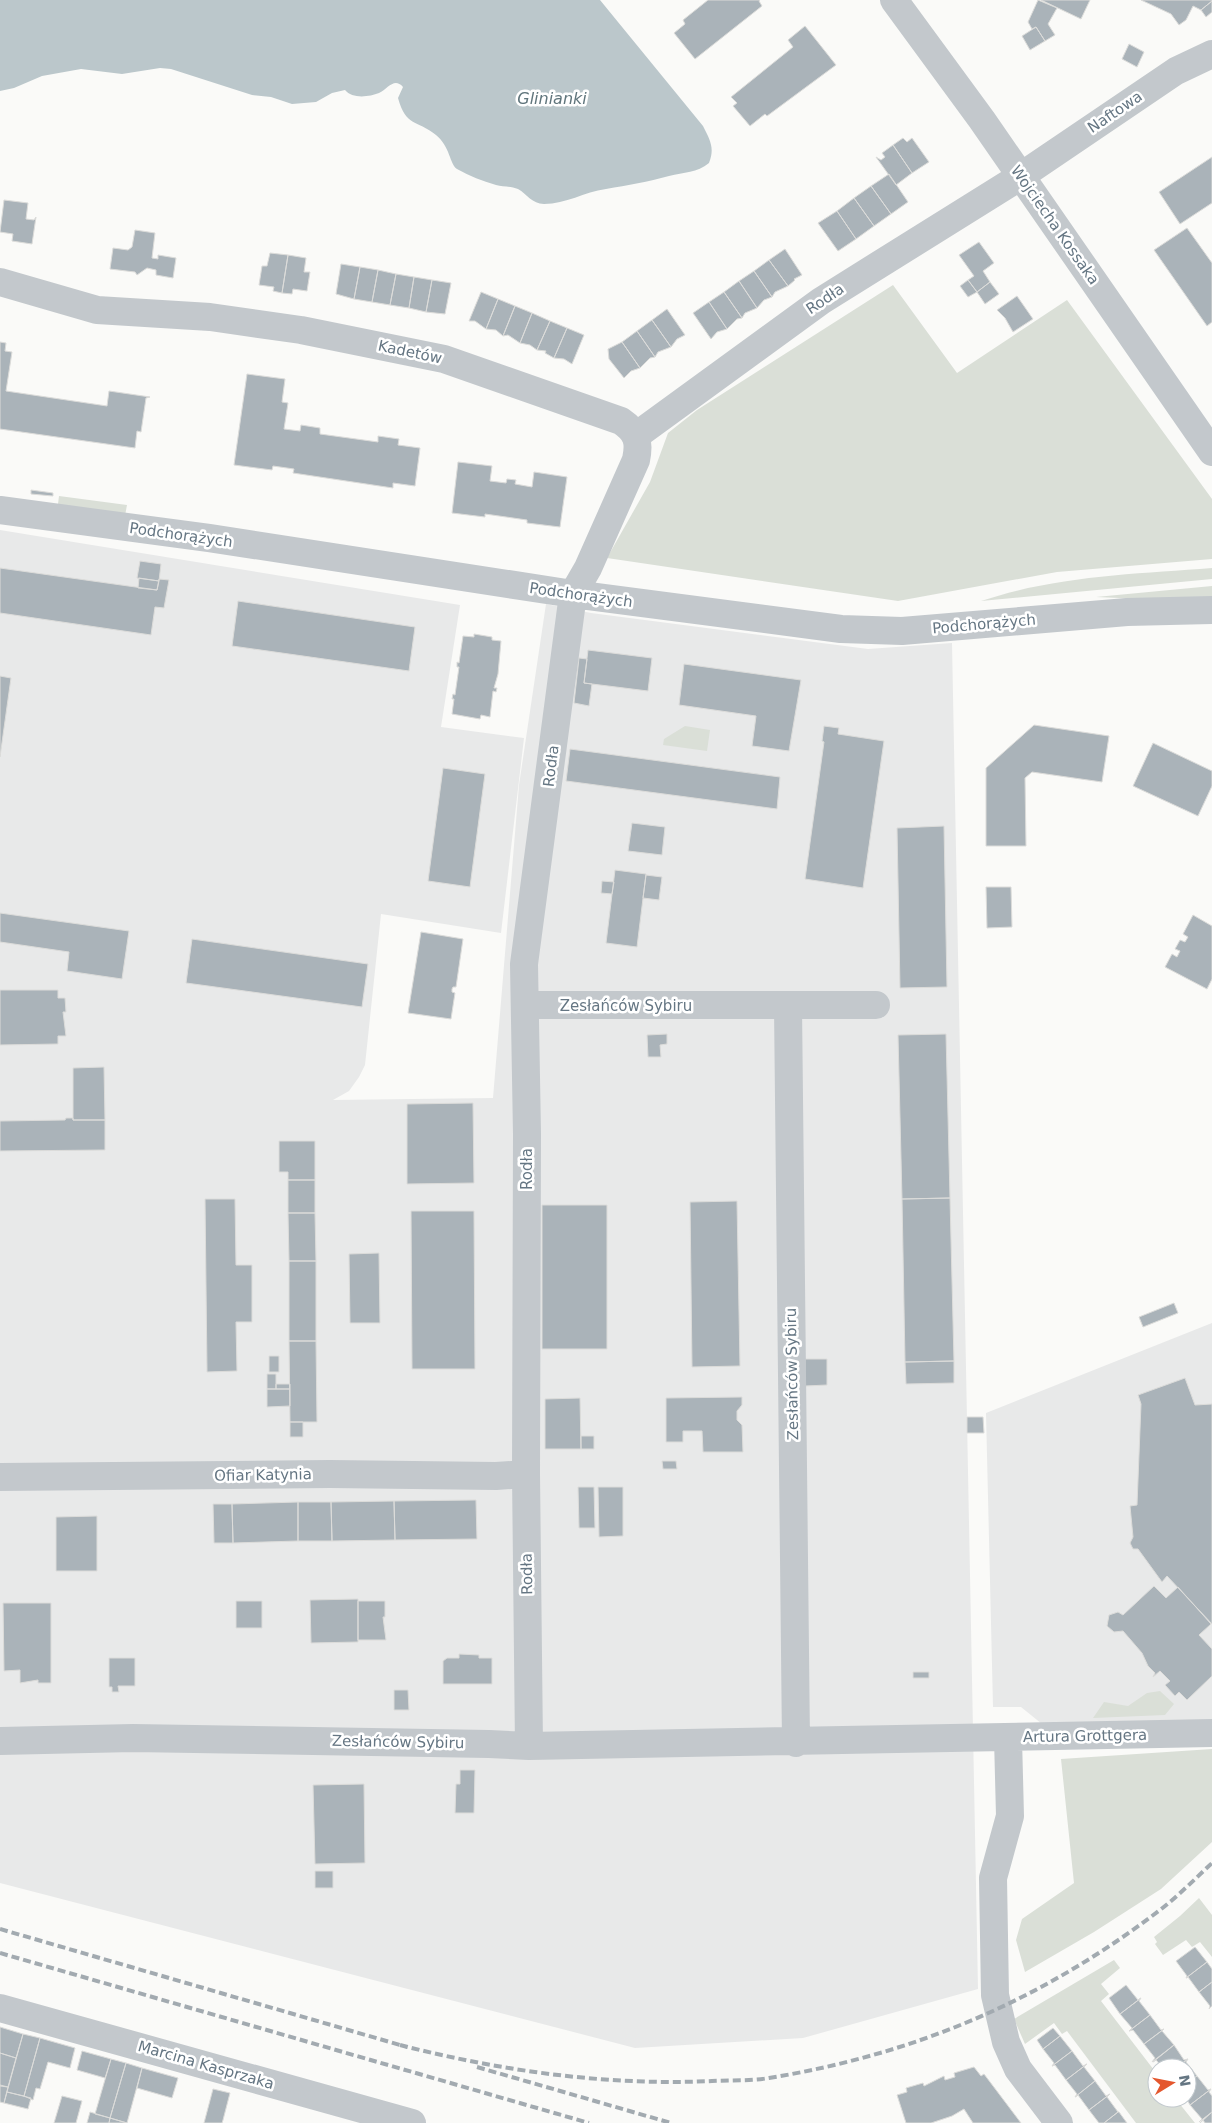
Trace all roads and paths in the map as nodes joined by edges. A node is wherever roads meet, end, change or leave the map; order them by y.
1 (894, 0) edge
2 (1212, 54) edge
3 (1021, 176) junction
4 (0, 282) edge
5 (637, 435) junction
6 (1212, 452) edge
7 (0, 510) edge
8 (573, 594) junction
9 (1212, 610) edge
10 (1165, 612) junction
11 (1212, 624) edge
12 (525, 1005) junction
13 (876, 1005) dead end
14 (788, 1006) junction
15 (526, 1474) junction
16 (0, 1477) edge
17 (1212, 1733) edge
18 (1008, 1738) junction
19 (0, 1741) edge
20 (796, 1743) junction
21 (529, 1746) junction
22 (0, 2008) edge
23 (412, 2123) edge
24 (1058, 2123) edge

1 - 3 street, Wojciecha Kossaka
2 - 3 street, Naftowa
3 - 5 street, Rodła
3 - 6 street, Wojciecha Kossaka
4 - 5 street, Kadetów
5 - 8 street
7 - 8 street, Podchorążych
8 - 10 street, Podchorążych
8 - 12 street, Rodła
9 - 10 street, Podchorążych
10 - 11 street, Podchorążych
12 - 14 street, Zesłańców Sybiru
12 - 15 street, Rodła
13 - 14 street, Zesłańców Sybiru
14 - 20 street, Zesłańców Sybiru
15 - 16 street, Ofiar Katynia
15 - 21 street, Rodła
17 - 18 street, Artura Grottgera
18 - 20 street, Zesłańców Sybiru
18 - 24 street, Artura Grottgera
19 - 21 street, Zesłańców Sybiru
20 - 21 street, Zesłańców Sybiru
22 - 23 street, Marcina Kasprzaka

